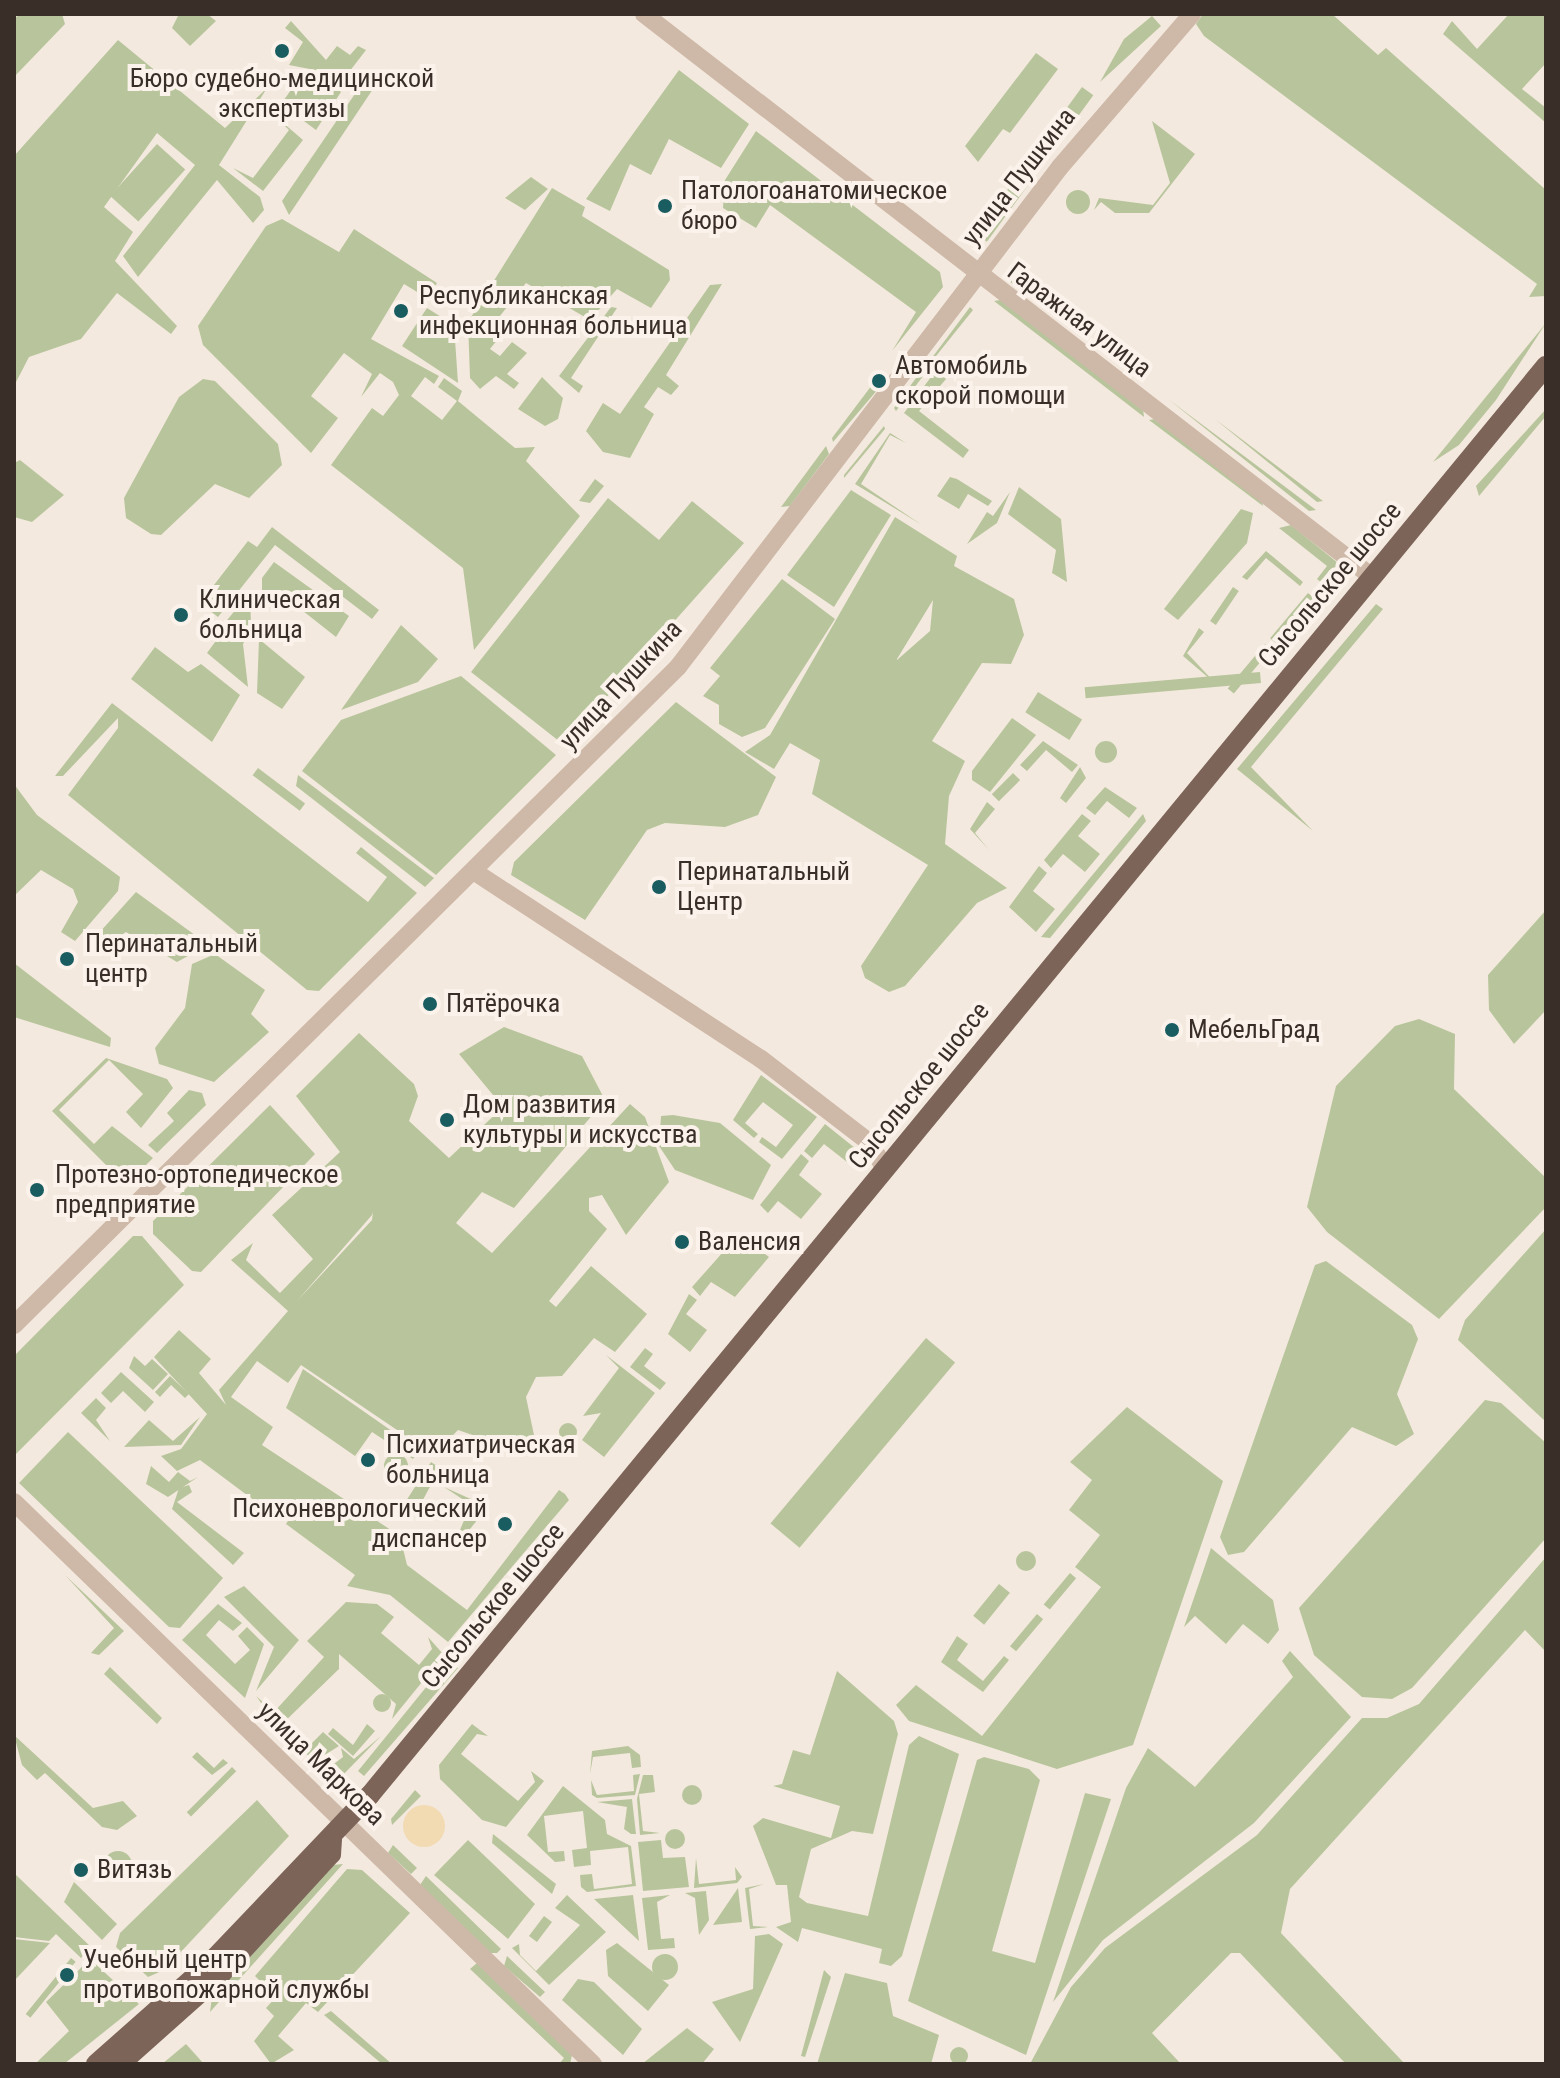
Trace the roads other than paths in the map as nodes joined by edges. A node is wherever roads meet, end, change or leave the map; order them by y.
1 (644, 14) edge
2 (1192, 14) edge
3 (977, 274) junction
4 (1546, 366) edge
5 (1371, 576) junction
6 (475, 872) junction
7 (885, 1169) junction
8 (14, 1325) edge
9 (14, 1502) edge
10 (339, 1832) junction
11 (96, 2064) edge
12 (120, 2064) edge
13 (593, 2064) edge

1 - 3 street, Гаражная улица
2 - 3 street, улица Пушкина
3 - 5 street, Гаражная улица
3 - 6 street, улица Пушкина
4 - 5 main road, Сысольское шоссе
5 - 7 main road, Сысольское шоссе
6 - 7 street
6 - 8 street, улица Пушкина
7 - 10 main road, Сысольское шоссе
9 - 10 street, улица Маркова
10 - 11 main road, Сысольское шоссе
10 - 12 main road, Сысольское шоссе
10 - 13 street, улица Маркова

